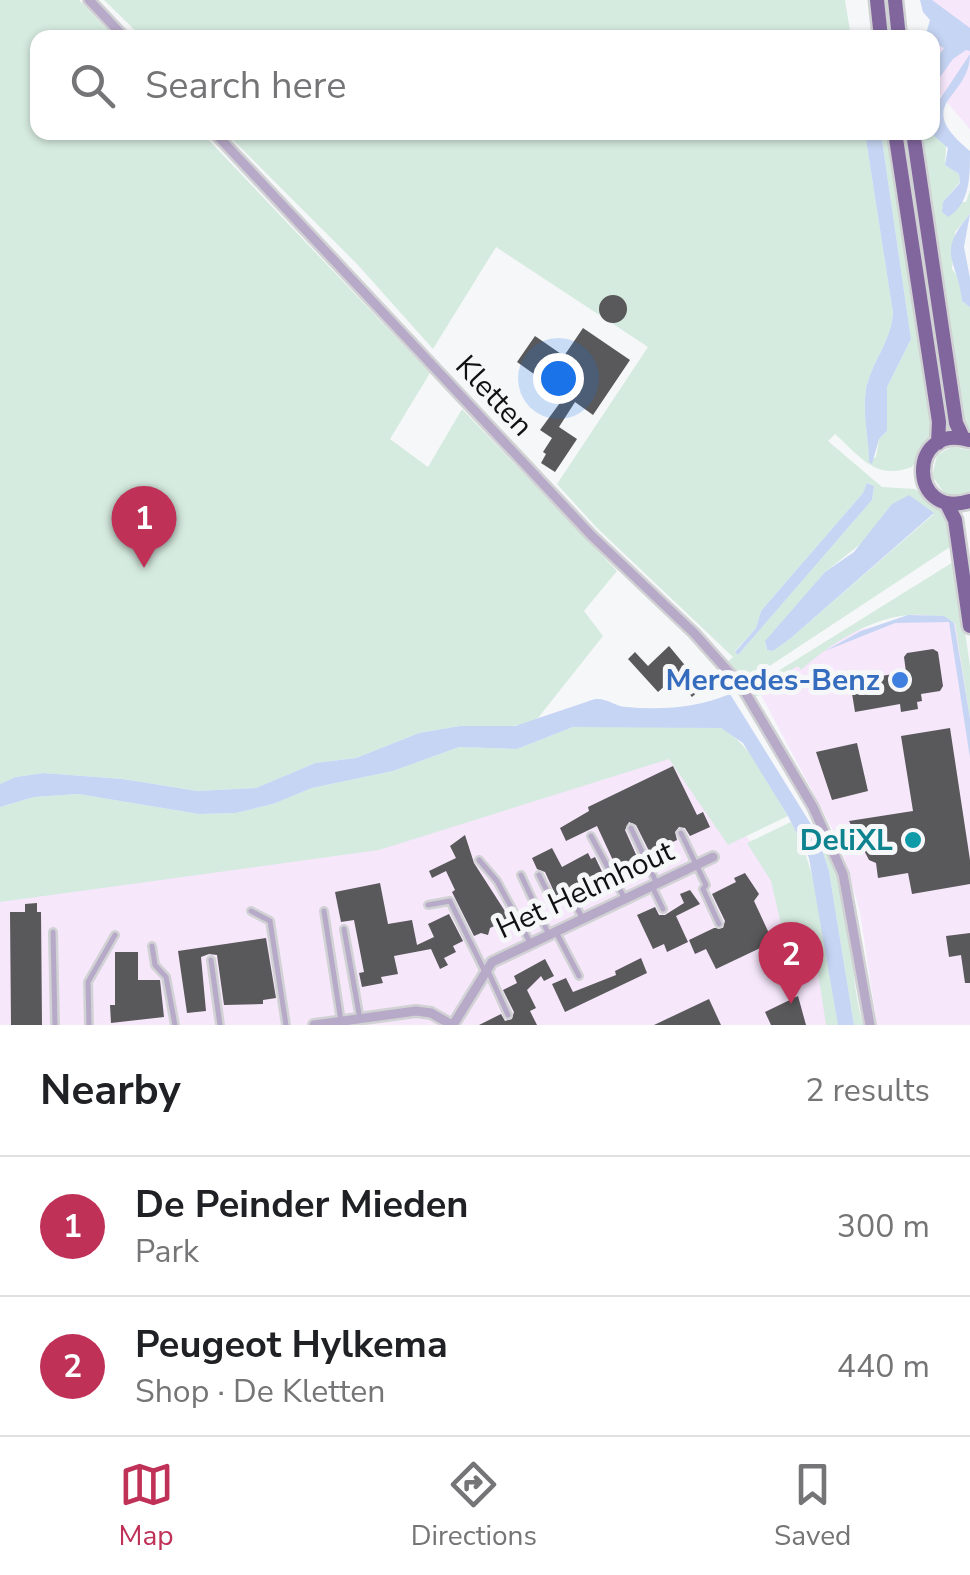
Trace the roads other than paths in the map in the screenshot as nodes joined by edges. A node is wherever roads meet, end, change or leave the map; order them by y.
1 (90, 0) edge
2 (876, 0) edge
3 (895, 0) edge
4 (118, 30) edge
5 (880, 30) edge
6 (899, 30) edge
7 (221, 140) edge
8 (896, 140) edge
9 (915, 140) edge
10 (967, 439) edge
11 (938, 443) junction
12 (970, 501) edge
13 (947, 504) junction
14 (970, 626) edge
15 (631, 828) dead end
16 (682, 833) dead end
17 (591, 836) dead end
18 (712, 858) dead end
19 (479, 860) dead end
20 (698, 864) junction
21 (521, 875) dead end
22 (538, 875) dead end
23 (654, 885) junction
24 (625, 899) junction
25 (428, 905) dead end
26 (663, 909) dead end
27 (251, 911) dead end
28 (324, 911) dead end
29 (583, 919) junction
30 (719, 924) dead end
31 (344, 929) dead end
32 (53, 932) dead end
33 (553, 934) junction
34 (115, 935) dead end
35 (531, 944) junction
36 (152, 946) dead end
37 (210, 960) dead end
38 (486, 970) junction
39 (578, 976) dead end
40 (508, 1015) dead end
41 (360, 1019) junction
42 (340, 1022) junction
43 (55, 1025) edge
44 (89, 1025) edge
45 (175, 1025) edge
46 (220, 1025) edge
47 (286, 1025) edge
48 (314, 1025) edge
49 (452, 1025) edge
50 (870, 1025) edge

1 - 4 street
2 - 5 main road
3 - 6 main road
7 - 50 street, Kletten
8 - 11 main road
9 - 10 main road
10 - 11 main road
11 - 13 main road
12 - 13 main road
13 - 14 main road
15 - 23 lane
16 - 20 lane
17 - 24 lane
18 - 20 street, Het Helmhout
19 - 35 lane
20 - 23 street, Het Helmhout
20 - 30 lane
21 - 33 lane
22 - 29 lane
23 - 24 street, Het Helmhout
23 - 26 lane
24 - 29 street, Het Helmhout
25 - 38 lane
27 - 47 lane
28 - 42 lane
29 - 33 street, Het Helmhout
31 - 41 lane
32 - 43 lane
33 - 35 street, Het Helmhout
33 - 39 lane
34 - 44 lane
35 - 38 street, Het Helmhout
36 - 45 lane
37 - 46 lane
38 - 40 lane
38 - 49 street, Het Helmhout
41 - 42 street, Het Helmhout
41 - 49 street, Het Helmhout
42 - 48 street, Het Helmhout

